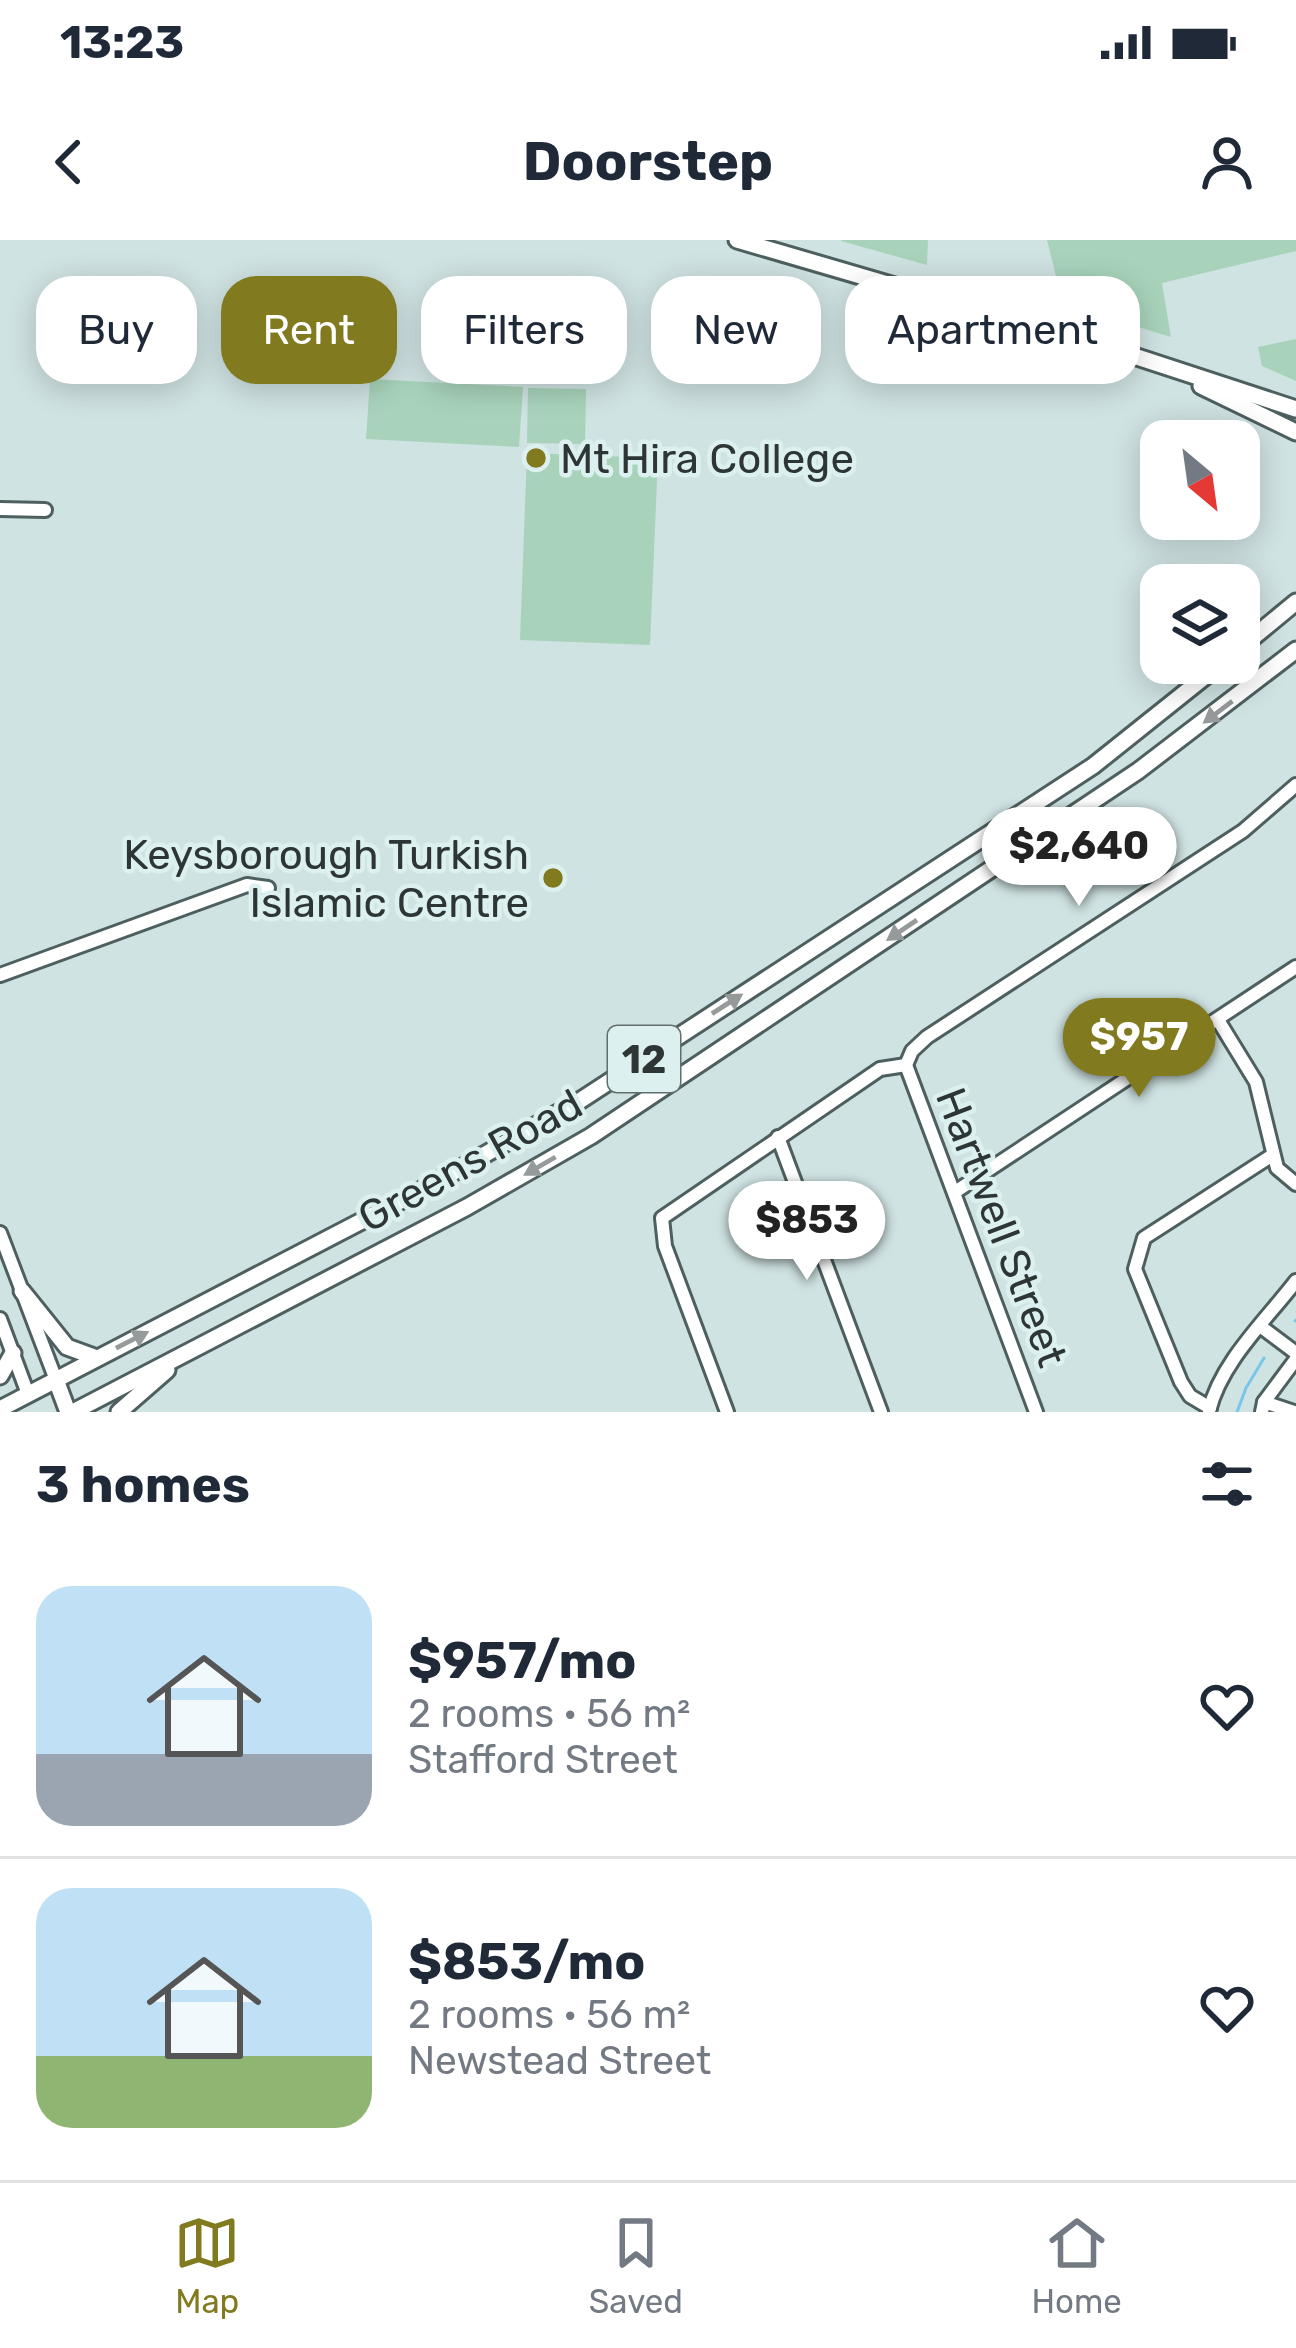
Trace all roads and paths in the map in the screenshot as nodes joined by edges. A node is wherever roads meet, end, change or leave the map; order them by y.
1 (737, 240) edge
2 (860, 276) edge
3 (1140, 358) edge
4 (1140, 359) edge
5 (1296, 409) edge
6 (1296, 432) edge
7 (0, 509) edge
8 (45, 510) dead end
9 (1296, 602) edge
10 (1260, 632) edge
11 (1296, 650) edge
12 (1197, 684) edge
13 (1148, 724) junction
14 (1169, 749) junction
15 (1296, 785) edge
16 (268, 888) dead end
17 (1296, 967) edge
18 (0, 975) edge
19 (1218, 1020) junction
20 (692, 1028) junction
21 (712, 1057) junction
22 (906, 1065) junction
23 (778, 1137) junction
24 (1271, 1156) junction
25 (1296, 1184) edge
26 (955, 1192) junction
27 (0, 1232) edge
28 (1296, 1281) edge
29 (22, 1291) junction
30 (0, 1319) edge
31 (1261, 1326) junction
32 (13, 1353) junction
33 (188, 1353) junction
34 (1296, 1356) edge
35 (97, 1358) junction
36 (0, 1376) edge
37 (56, 1380) junction
38 (28, 1394) junction
39 (1263, 1407) edge
40 (0, 1409) edge
41 (1209, 1410) edge
42 (35, 1412) edge
43 (70, 1412) edge
44 (119, 1412) edge
45 (727, 1412) edge
46 (881, 1412) edge
47 (1036, 1412) edge
48 (1294, 1412) edge

1 - 2 main road
3 - 5 main road
4 - 6 main road
7 - 8 street
9 - 10 main road
11 -> 14 main road, Greens Road / 12
12 - 13 main road, Greens Road / 12
13 - 14 main road
20 -> 13 main road, Greens Road / 12
14 -> 21 main road, Greens Road / 12
15 - 22 street
16 - 18 street
17 - 19 street
19 - 24 street
19 - 26 street
20 - 21 main road
35 -> 20 main road, Greens Road / 12
21 -> 33 main road, Greens Road / 12
22 - 23 street
22 - 26 street, Hartwell Street
23 - 45 street
23 - 46 street
24 - 25 street
24 - 41 street
26 - 47 street, Hartwell Street
27 - 29 street
28 - 31 street
29 - 35 main road
29 - 37 street
30 - 32 street
31 - 34 street
31 - 41 street
32 - 36 main road
32 - 38 street
33 - 43 main road, Greens Road / 12
33 - 44 main road
34 - 39 street
35 - 37 main road, Greens Road / 12
37 - 38 main road, Greens Road / 12
37 - 43 main road
38 - 40 main road, Greens Road / 12
38 - 42 main road
39 - 48 street

